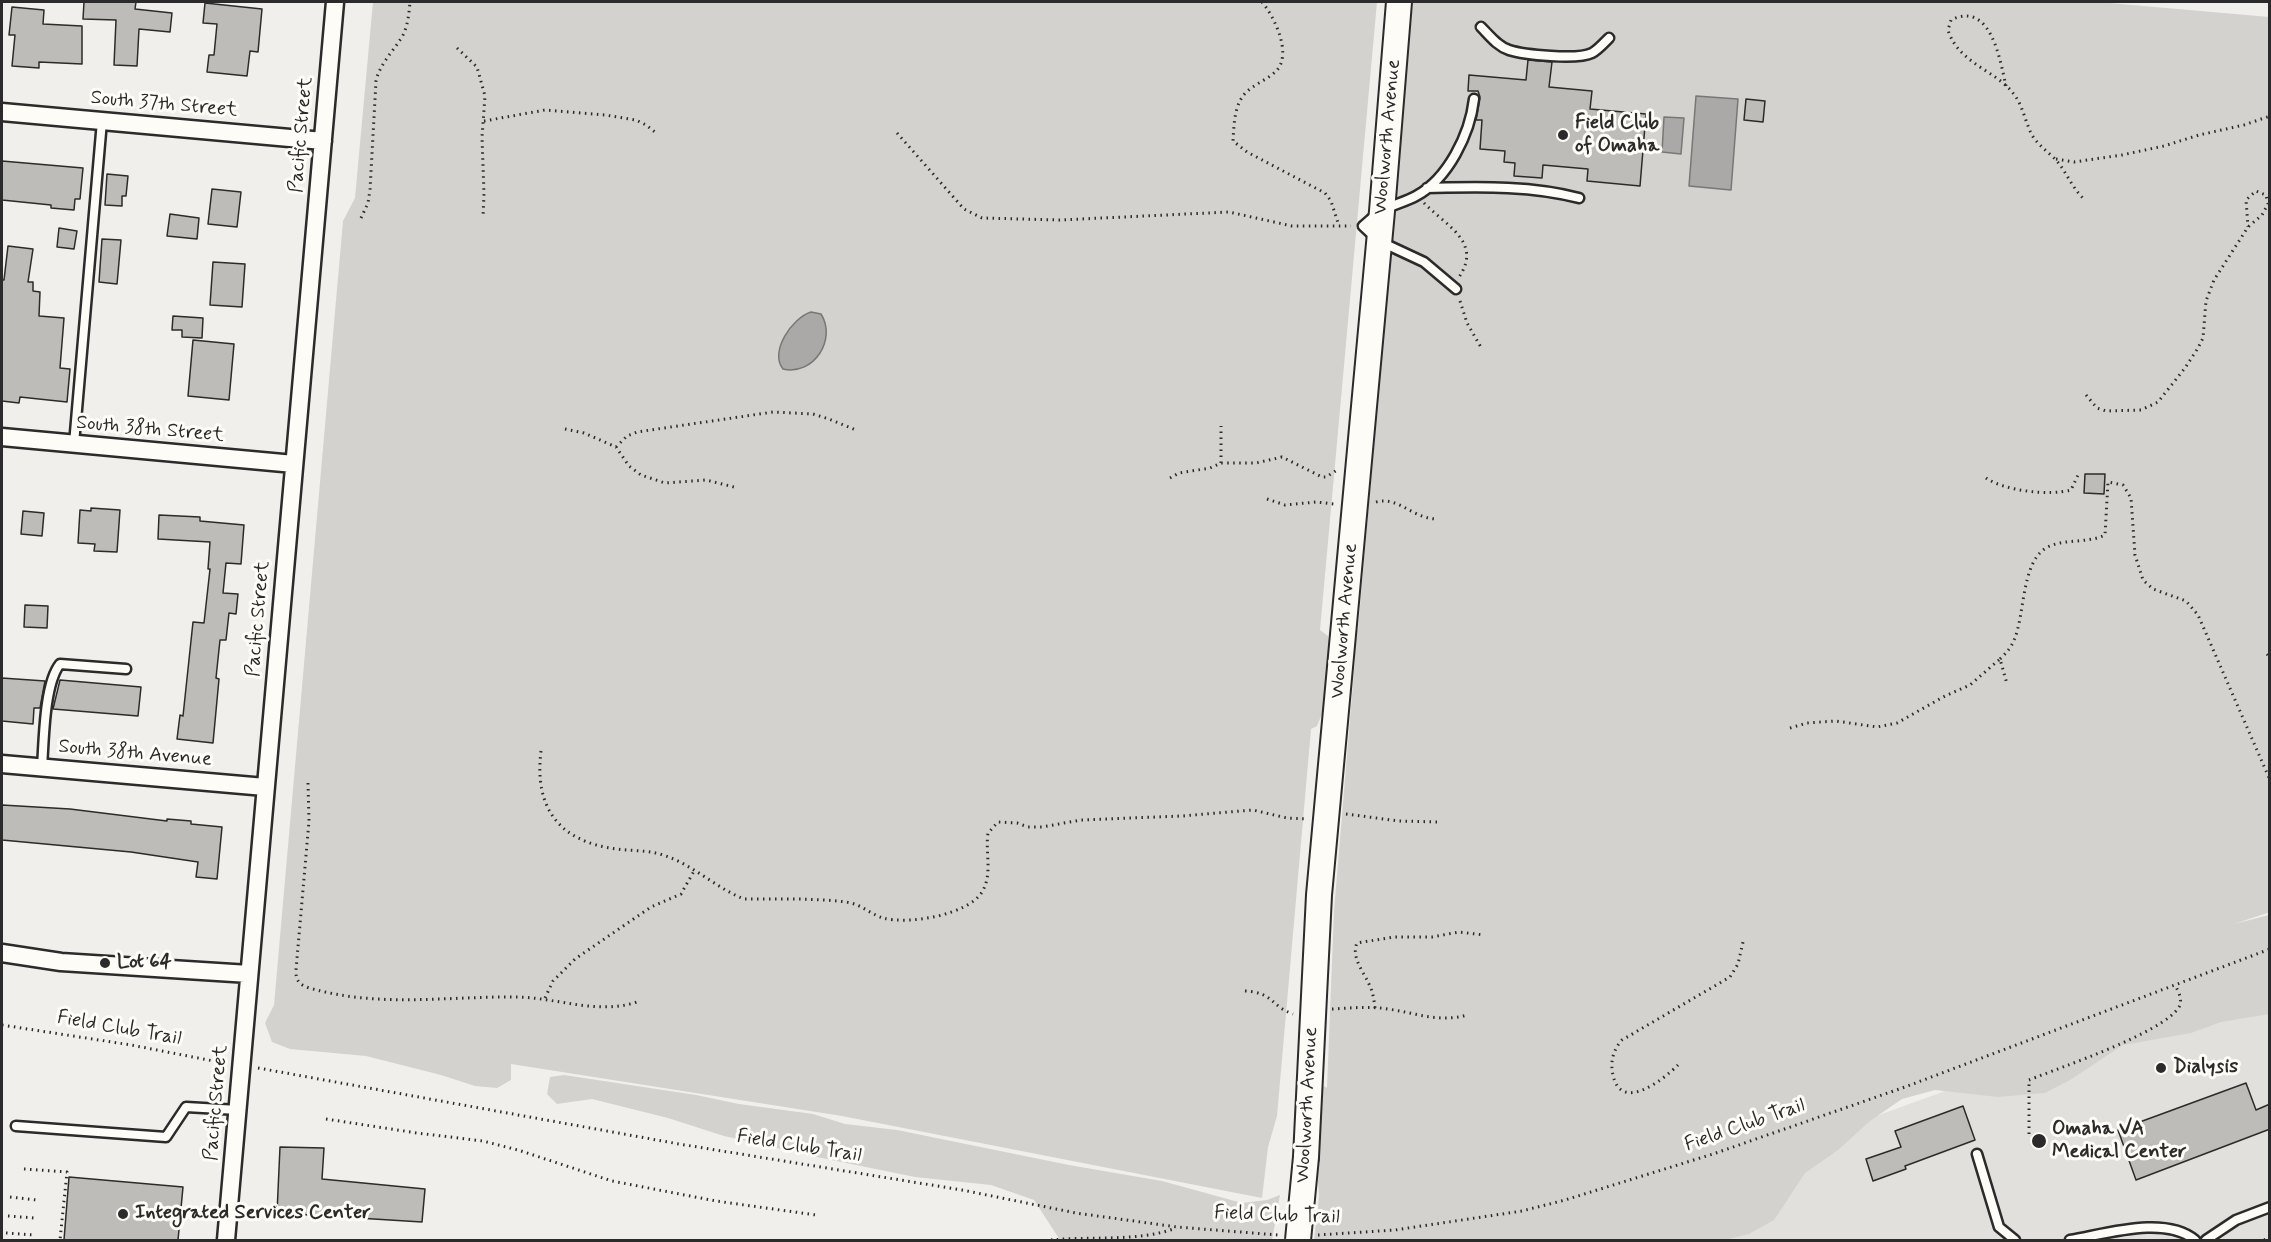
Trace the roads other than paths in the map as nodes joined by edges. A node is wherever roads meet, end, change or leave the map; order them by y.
1 (335, 2) edge
2 (1399, 2) edge
3 (1481, 27) dead end
4 (1609, 38) dead end
5 (1474, 99) dead end
6 (2, 112) edge
7 (102, 121) junction
8 (322, 141) junction
9 (1427, 188) junction
10 (1579, 198) dead end
11 (1382, 211) junction
12 (1371, 233) junction
13 (1456, 290) road end
14 (2, 437) edge
15 (74, 444) junction
16 (294, 464) junction
17 (126, 669) dead end
18 (2, 764) edge
19 (42, 767) junction
20 (265, 787) junction
21 (2, 953) edge
22 (249, 974) junction
23 (238, 1110) junction
24 (16, 1126) dead end
25 (1977, 1154) dead end
26 (2270, 1207) edge
27 (1300, 1237) edge
28 (2011, 1238) edge
29 (226, 1240) edge
30 (1998, 1240) edge
31 (2070, 1240) edge
32 (2195, 1240) edge
33 (2206, 1240) edge

1 - 8 street, Pacific Street
2 - 11 street, Woolworth Avenue
3 - 4 lane
5 - 9 lane
6 - 7 street, South 37th Street
7 - 8 street, South 37th Street
7 - 15 lane
8 - 16 street, Pacific Street
9 - 10 lane
9 - 11 lane
11 - 12 street, Woolworth Avenue
12 - 13 lane
12 - 27 street, Woolworth Avenue, bridge
14 - 15 street, South 38th Street
15 - 16 street, South 38th Street
16 - 20 street, Pacific Street
17 - 19 lane
18 - 19 street, South 38th Avenue
19 - 20 street, South 38th Avenue
20 - 22 street, Pacific Street
21 - 22 street
22 - 23 street, Pacific Street
23 - 24 lane
23 - 29 street, Pacific Street
25 - 28 lane
26 - 33 lane
28 - 30 lane
31 - 32 lane

